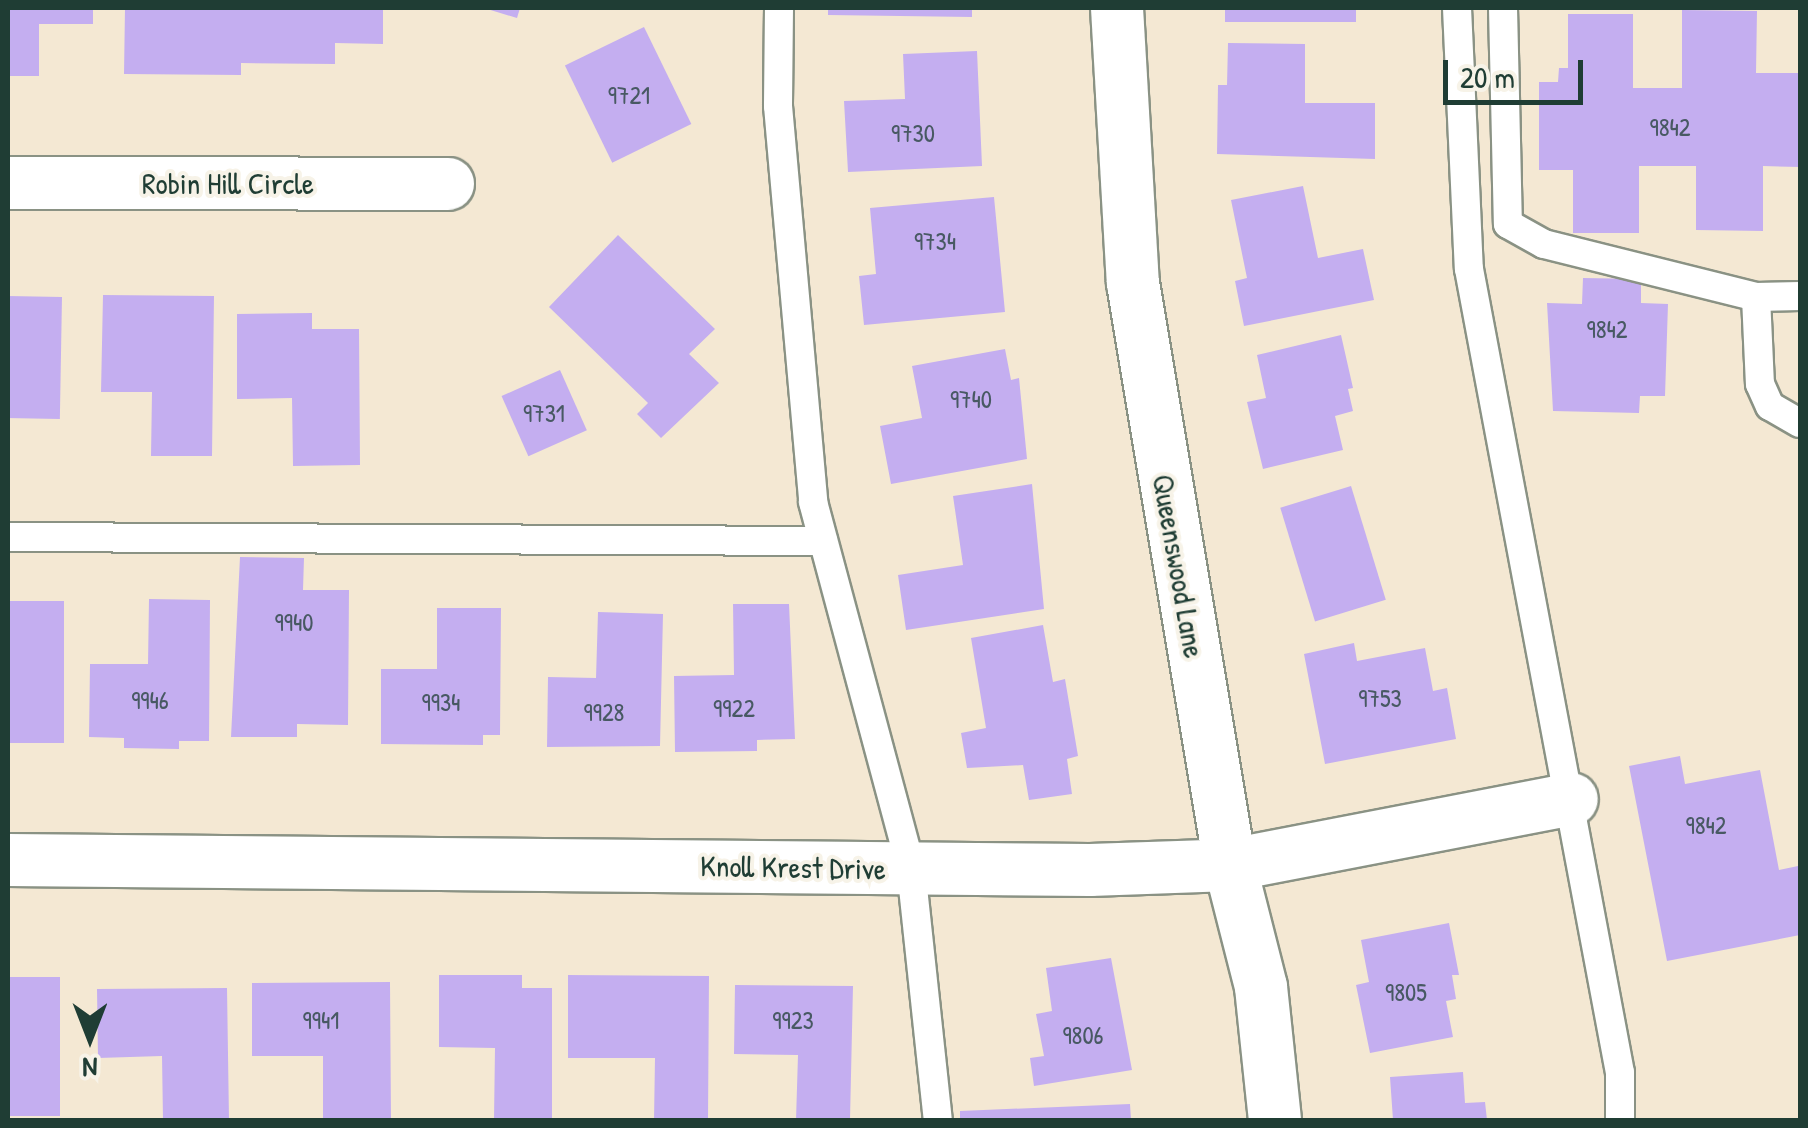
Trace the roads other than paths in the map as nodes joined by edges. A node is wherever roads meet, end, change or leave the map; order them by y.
1 (779, 8) edge
2 (1117, 8) edge
3 (1458, 8) edge
4 (1503, 8) edge
5 (8, 183) edge
6 (448, 184) dead end
7 (1756, 296) junction
8 (1800, 296) edge
9 (1800, 423) edge
10 (8, 537) edge
11 (823, 541) junction
12 (1572, 799) junction
13 (8, 860) edge
14 (1230, 865) junction
15 (911, 868) junction
16 (938, 1120) edge
17 (1275, 1120) edge
18 (1620, 1120) edge

1 - 11 lane
2 - 14 street, Queenswood Lane
3 - 12 lane
4 - 7 lane
5 - 6 street, Robin Hill Circle
7 - 8 lane
7 - 9 lane
10 - 11 lane
11 - 15 lane
12 - 14 street, Knoll Krest Drive
12 - 18 lane
13 - 15 street, Knoll Krest Drive
14 - 15 street, Knoll Krest Drive
14 - 17 street, Queenswood Lane
15 - 16 lane

